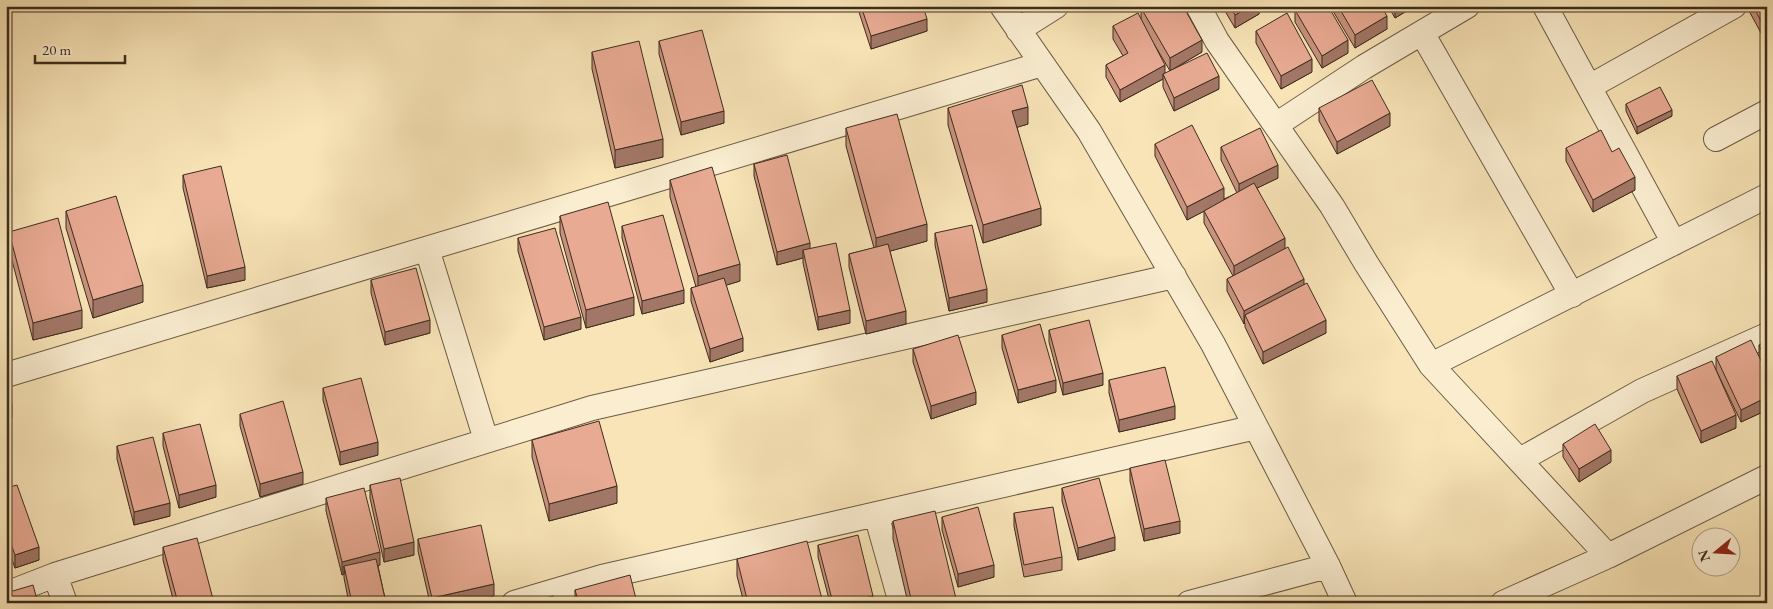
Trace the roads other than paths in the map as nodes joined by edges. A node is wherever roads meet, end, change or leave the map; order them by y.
1 (1002, 6) edge
2 (1056, 6) edge
3 (1198, 6) edge
4 (1467, 6) edge
5 (1545, 6) edge
6 (1734, 6) edge
7 (1018, 30) junction
8 (1422, 33) junction
9 (1042, 64) junction
10 (1589, 87) junction
11 (1767, 112) edge
12 (1276, 125) junction
13 (1716, 139) dead end
14 (1767, 196) edge
15 (1674, 243) junction
16 (427, 249) junction
17 (1174, 276) junction
18 (1572, 295) junction
19 (1767, 335) edge
20 (1431, 365) junction
21 (6, 375) edge
22 (1256, 427) junction
23 (486, 440) junction
24 (1520, 460) junction
25 (1767, 477) edge
26 (876, 514) junction
27 (1608, 556) junction
28 (1328, 566) junction
29 (55, 575) junction
30 (6, 594) edge
31 (65, 603) edge
32 (514, 603) edge
33 (901, 603) edge
34 (1189, 603) edge
35 (1345, 603) edge
36 (1503, 603) edge

1 - 7 street
2 - 7 street
3 - 12 street
4 - 8 street
5 - 10 street
6 - 10 street
7 - 9 street
8 - 12 street
8 - 18 street
9 - 16 street
9 - 17 street
10 - 15 street
11 - 13 street
12 - 20 street
14 - 15 street
15 - 18 street
16 - 21 street
16 - 23 street
17 - 22 street
17 - 23 street
18 - 20 street
19 - 24 street
20 - 24 street
22 - 26 street
22 - 28 street
23 - 29 street
24 - 27 street
25 - 27 street
26 - 32 street
26 - 33 street
27 - 36 street
28 - 34 street
28 - 35 street
29 - 30 street
29 - 31 street

